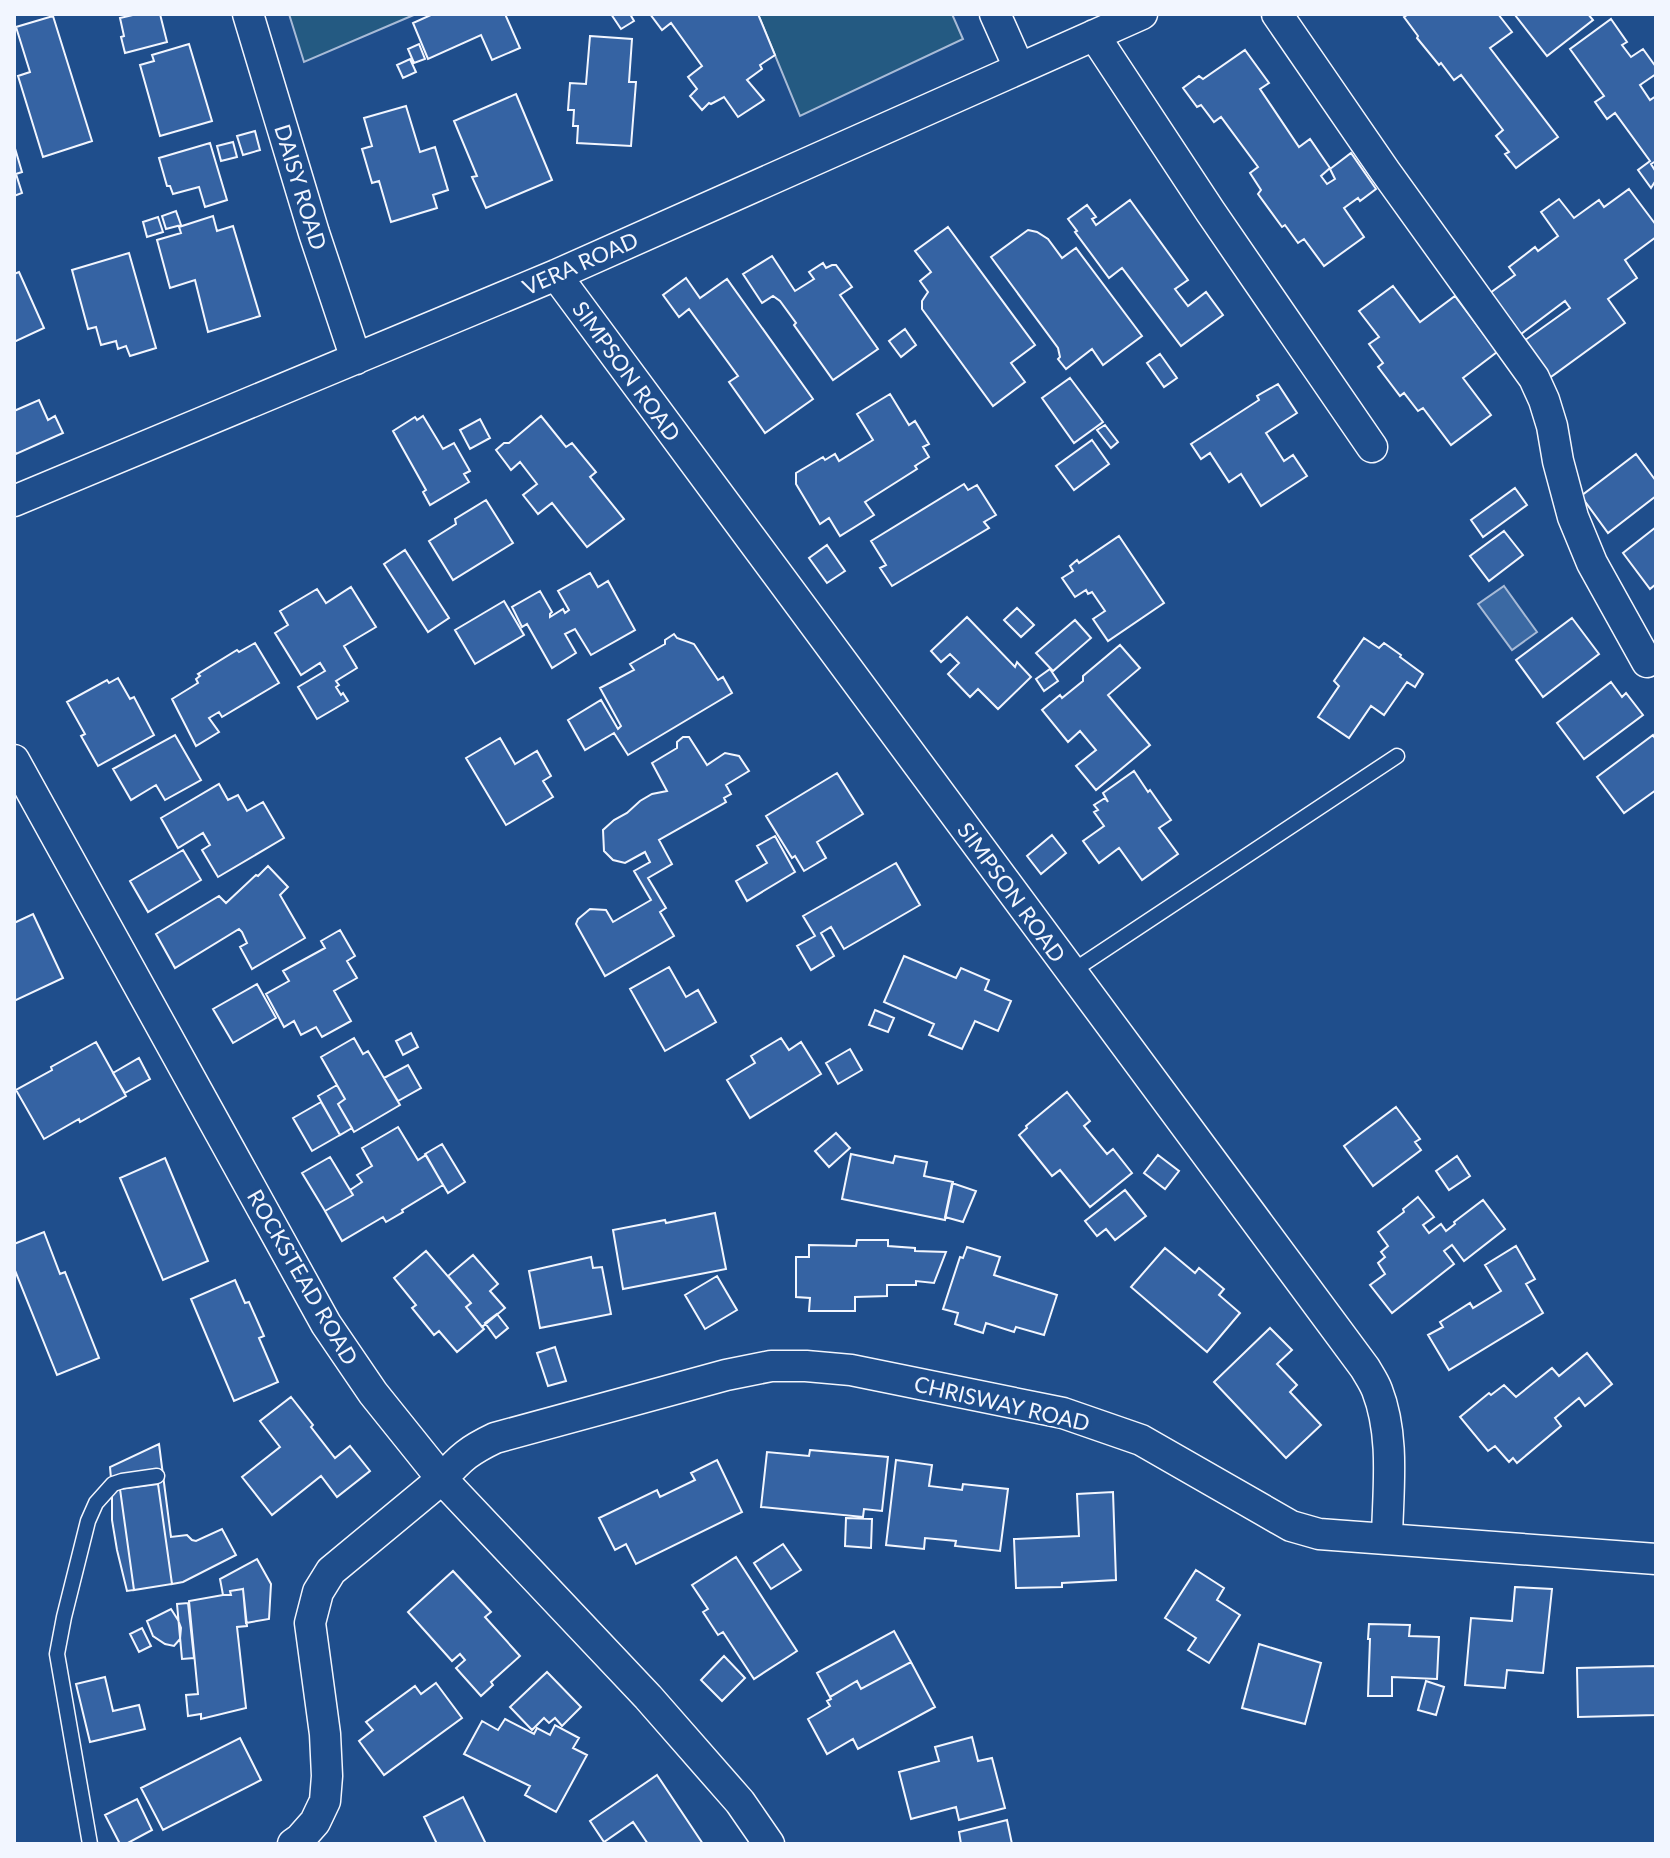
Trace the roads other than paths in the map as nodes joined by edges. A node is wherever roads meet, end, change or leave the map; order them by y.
1 (248, 14) edge
2 (995, 14) edge
3 (1142, 14) edge
4 (1277, 14) edge
5 (1094, 35) junction
6 (1019, 68) junction
7 (556, 275) junction
8 (356, 359) junction
9 (1372, 447) dead end
10 (14, 501) edge
11 (1647, 662) dead end
12 (1397, 756) dead end
13 (14, 760) edge
14 (1071, 972) junction
15 (157, 1476) dead end
16 (442, 1479) junction
17 (1387, 1538) junction
18 (1656, 1559) edge
19 (90, 1844) edge
20 (293, 1844) edge
21 (769, 1844) edge

1 - 8 street, DAISY ROAD
2 - 6 street
3 - 5 street, VERA ROAD
4 - 11 street
5 - 6 street, VERA ROAD
5 - 9 street
6 - 7 street, VERA ROAD
7 - 8 street, VERA ROAD
7 - 14 street, SIMPSON ROAD
8 - 10 street, VERA ROAD
12 - 14 lane
13 - 16 street, ROCKSTEAD ROAD
14 - 17 street, SIMPSON ROAD
15 - 19 lane
16 - 17 street, CHRISWAY ROAD
16 - 20 street, CHRISWAY ROAD
16 - 21 street, ROCKSTEAD ROAD
17 - 18 street, CHRISWAY ROAD

